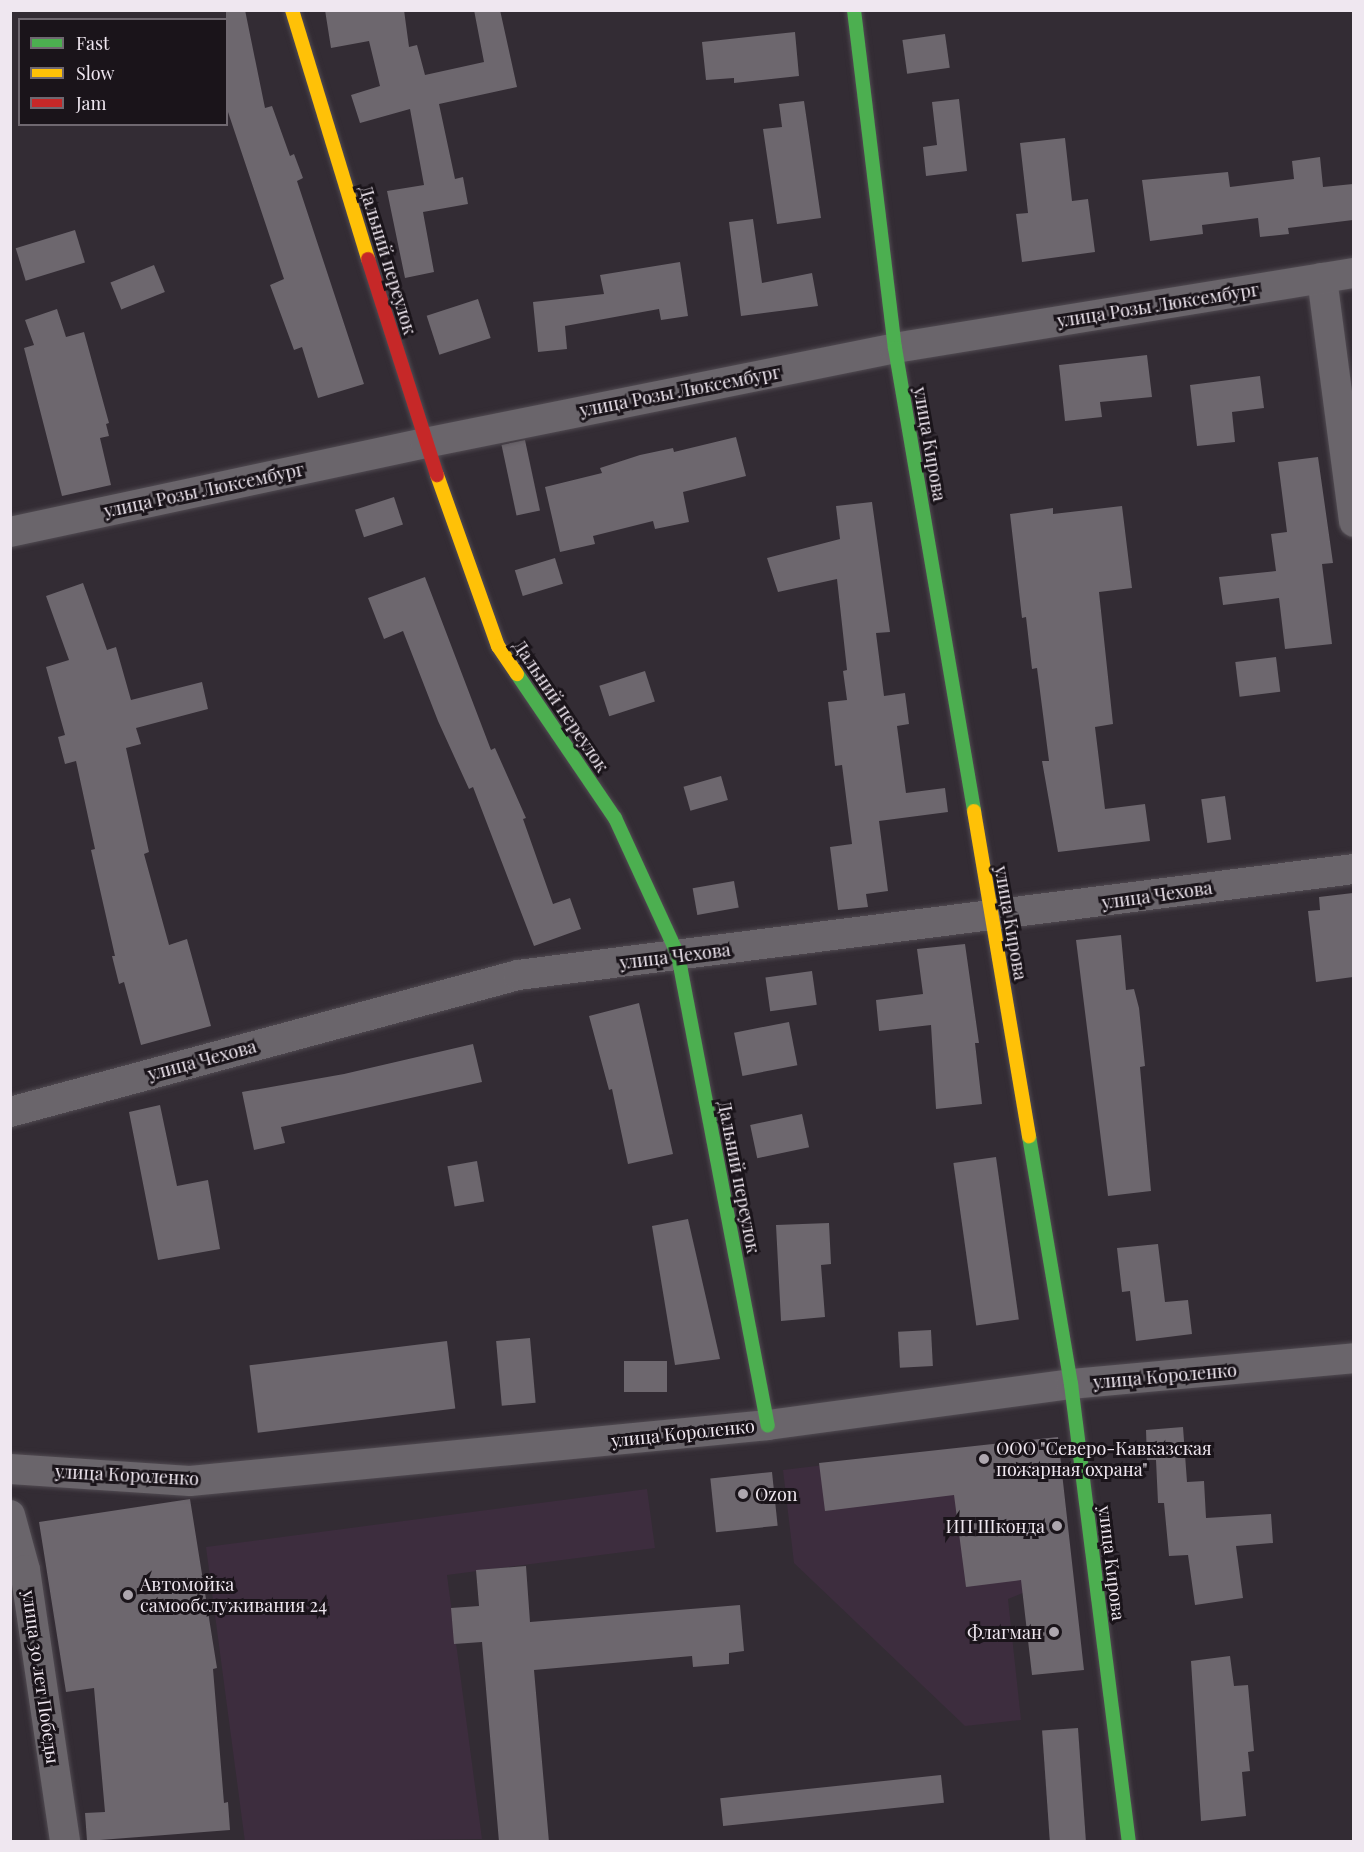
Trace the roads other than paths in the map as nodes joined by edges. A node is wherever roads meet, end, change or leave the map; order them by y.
1 (292, 10) edge
2 (854, 10) edge
3 (1353, 273) edge
4 (1322, 278) junction
5 (895, 348) junction
6 (425, 443) junction
7 (1353, 522) edge
8 (10, 532) edge
9 (1353, 870) edge
10 (992, 917) junction
11 (678, 955) junction
12 (10, 1112) edge
13 (1353, 1358) edge
14 (1071, 1384) junction
15 (768, 1425) junction
16 (10, 1469) edge
17 (10, 1515) edge
18 (65, 1842) edge
19 (1129, 1842) edge

1 - 6 street, Дальний переулок
2 - 5 street, улица Кирова
3 - 4 street, улица Розы Люксембург
4 - 5 street, улица Розы Люксембург
4 - 7 street
5 - 6 street, улица Розы Люксембург
5 - 10 street, улица Кирова
6 - 8 street, улица Розы Люксембург
6 - 11 street, Дальний переулок
9 - 10 street, улица Чехова
10 - 11 street, улица Чехова
10 - 14 street, улица Кирова
11 - 12 street, улица Чехова
11 - 15 street, Дальний переулок
13 - 14 street, улица Короленко
14 - 15 street, улица Короленко
14 - 19 street, улица Кирова
15 - 16 street, улица Короленко
17 - 18 street, улица 30 лет Победы

